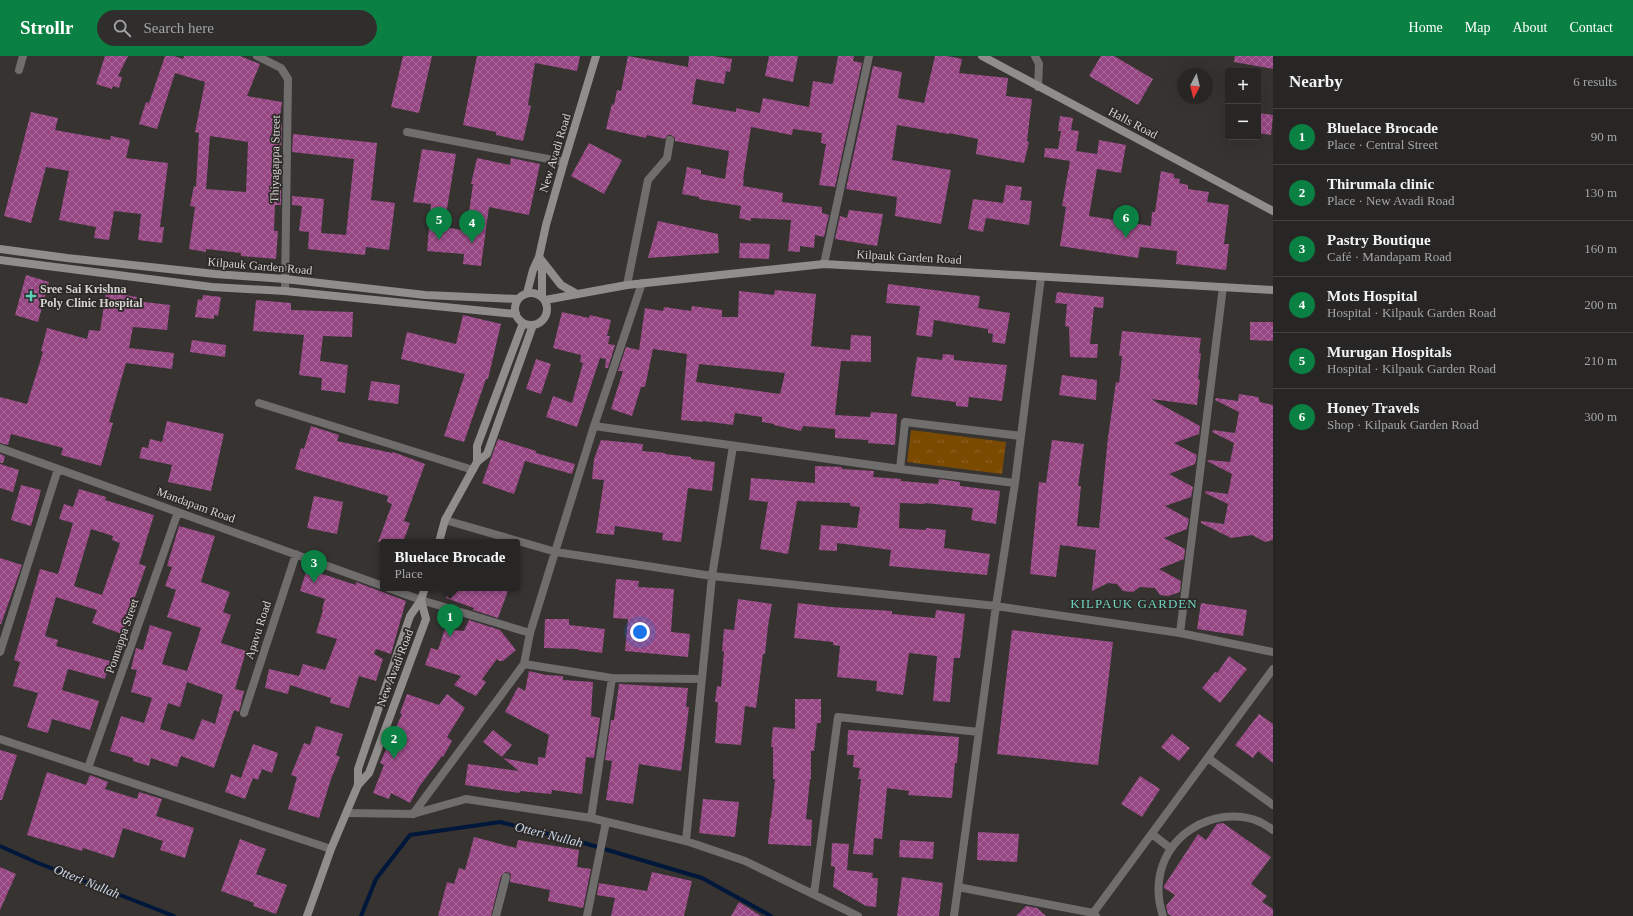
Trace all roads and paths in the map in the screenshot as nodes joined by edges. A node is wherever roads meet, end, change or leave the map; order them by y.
1 (23, 56) edge
2 (257, 56) edge
3 (596, 56) edge
4 (868, 56) edge
5 (982, 56) edge
6 (1035, 56) edge
7 (19, 70) dead end
8 (1038, 87) junction
9 (407, 132) dead end
10 (670, 140) dead end
11 (564, 162) junction
12 (1273, 211) edge
13 (0, 249) edge
14 (539, 257) junction
15 (0, 260) edge
16 (824, 264) junction
17 (1041, 277) junction
18 (285, 278) junction
19 (642, 284) junction
20 (627, 285) junction
21 (1223, 287) junction
22 (1273, 290) edge
23 (285, 291) junction
24 (527, 293) junction
25 (577, 294) junction
26 (544, 298) junction
27 (518, 299) junction
28 (516, 314) junction
29 (523, 323) junction
30 (533, 325) junction
31 (259, 403) dead end
32 (594, 426) junction
33 (1021, 436) junction
34 (734, 446) junction
35 (0, 448) edge
36 (475, 466) junction
37 (58, 469) junction
38 (900, 469) junction
39 (1015, 483) junction
40 (178, 512) junction
41 (445, 520) junction
42 (440, 539) edge
43 (511, 539) edge
44 (520, 542) edge
45 (556, 552) junction
46 (296, 554) junction
47 (712, 576) junction
48 (380, 585) edge
49 (396, 591) edge
50 (424, 591) edge
51 (422, 600) junction
52 (996, 606) junction
53 (3, 633) edge
54 (530, 633) junction
55 (1180, 633) junction
56 (0, 652) edge
57 (1273, 652) edge
58 (524, 664) junction
59 (1273, 669) edge
60 (612, 678) junction
61 (701, 679) junction
62 (244, 713) dead end
63 (979, 732) junction
64 (0, 738) edge
65 (1208, 758) junction
66 (88, 768) junction
67 (358, 785) junction
68 (1273, 805) edge
69 (346, 813) junction
70 (413, 814) junction
71 (592, 818) junction
72 (606, 822) junction
73 (1273, 830) edge
74 (1152, 834) junction
75 (686, 841) junction
76 (1170, 848) junction
77 (331, 849) junction
78 (506, 877) dead end
79 (958, 887) junction
80 (814, 894) junction
81 (1094, 915) edge
82 (307, 916) edge
83 (496, 916) edge
84 (587, 916) edge
85 (858, 916) edge
86 (954, 916) edge
87 (1163, 916) edge

1 - 7 street
2 - 18 street, Thiyagappa Street
3 - 11 main road, New Avadi Road
4 - 16 street
5 - 8 main road, Halls Road
6 - 8 street
8 - 12 main road, Halls Road
9 - 11 street
10 - 20 street
11 - 14 main road, New Avadi Road
13 - 18 main road, Kilpauk Garden Road
14 - 24 main road, New Avadi Road
14 - 25 main road
14 - 26 main road, New Avadi Road
15 - 23 main road, Kilpauk Garden Road
16 - 17 main road, Kilpauk Garden Road
16 - 19 main road, Kilpauk Garden Road
17 - 21 main road, Kilpauk Garden Road
17 - 33 street
18 - 23 street, Thiyagappa Street
18 - 27 main road, Kilpauk Garden Road
19 - 20 main road, Kilpauk Garden Road
19 - 32 street
20 - 25 main road, Kilpauk Garden Road
21 - 22 main road, Kilpauk Garden Road
21 - 55 street
23 - 28 main road, Kilpauk Garden Road
24 - 26 main road, Kilpauk Garden Road
24 - 27 main road
25 - 26 main road, Kilpauk Garden Road
26 - 30 main road
27 - 28 main road
28 - 29 main road
29 - 30 main road
29 - 36 main road
30 - 36 main road
31 - 36 street
32 - 34 street
32 - 45 street
33 - 38 street
33 - 39 street
34 - 38 street
34 - 47 street
35 - 37 street, Mandapam Road
36 - 41 main road
37 - 40 street, Mandapam Road
37 - 53 street
38 - 39 street
39 - 52 street
40 - 46 street, Mandapam Road
40 - 66 street, Ponnappa Street
41 - 42 main road
41 - 43 street
44 - 45 street
45 - 47 street
45 - 54 street
46 - 48 street, Mandapam Road
46 - 62 street, Apavu Road
47 - 52 street
47 - 61 street
49 - 51 street
50 - 51 main road, New Avadi Road
51 - 54 street
51 - 67 main road, New Avadi Road
51 - 67 main road, New Avadi Road
52 - 55 street
52 - 63 street
53 - 56 street
54 - 58 street
55 - 57 street
58 - 60 street
58 - 70 street
59 - 65 street
60 - 61 street
60 - 71 street
61 - 75 street
63 - 79 street
63 - 80 street
64 - 66 street
65 - 68 street
65 - 74 street
66 - 77 street
67 - 69 main road, New Avadi Road
69 - 70 street
69 - 77 main road, New Avadi Road
70 - 71 street
71 - 72 street
72 - 75 street
72 - 84 street
73 - 76 street
74 - 76 street
74 - 81 street
75 - 80 street
76 - 87 street
77 - 82 main road, New Avadi Road
78 - 83 street
79 - 81 street
79 - 86 street
80 - 85 street

